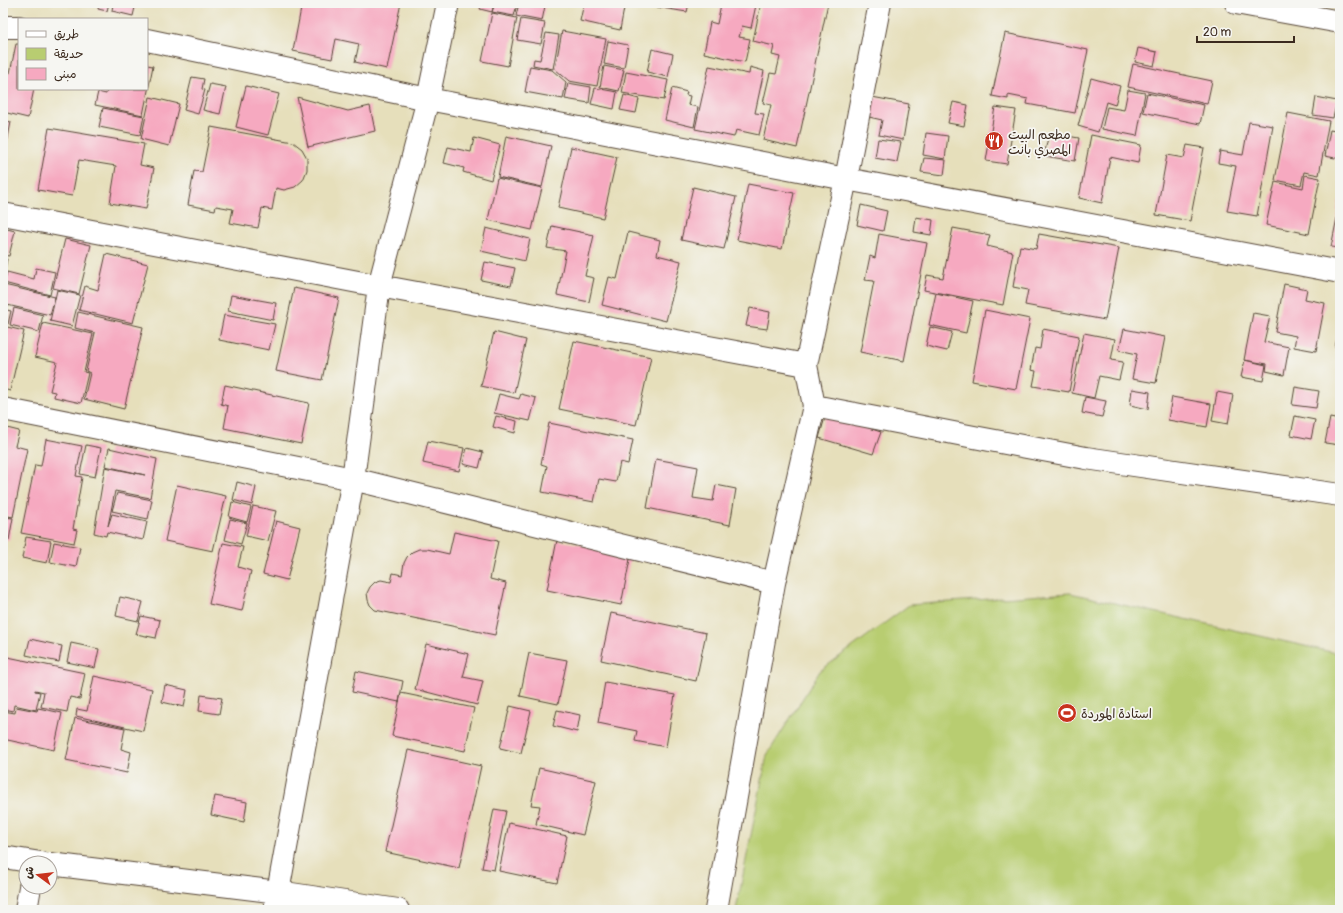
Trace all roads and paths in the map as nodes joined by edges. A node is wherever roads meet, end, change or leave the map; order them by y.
1 (448, 3) edge
2 (880, 3) edge
3 (1236, 3) edge
4 (1340, 22) edge
5 (3, 27) edge
6 (18, 27) edge
7 (148, 40) edge
8 (428, 99) junction
9 (846, 179) junction
10 (3, 214) edge
11 (1340, 272) edge
12 (379, 286) junction
13 (806, 365) junction
14 (814, 406) junction
15 (3, 409) edge
16 (353, 479) junction
17 (1340, 495) edge
18 (774, 583) junction
19 (3, 857) edge
20 (18, 859) edge
21 (58, 866) edge
22 (29, 895) edge
23 (277, 901) edge
24 (26, 910) edge
25 (398, 910) edge
26 (716, 910) edge

1 - 8 street
2 - 9 street
3 - 4 street
5 - 6 street
7 - 8 street
8 - 9 street
8 - 12 street
9 - 11 street
9 - 13 street
10 - 12 street
12 - 13 street
12 - 16 street
13 - 14 street
14 - 17 street
14 - 18 street
15 - 16 street
16 - 18 street
16 - 23 street
18 - 26 street
19 - 20 street
21 - 23 street
22 - 24 street
23 - 25 street

